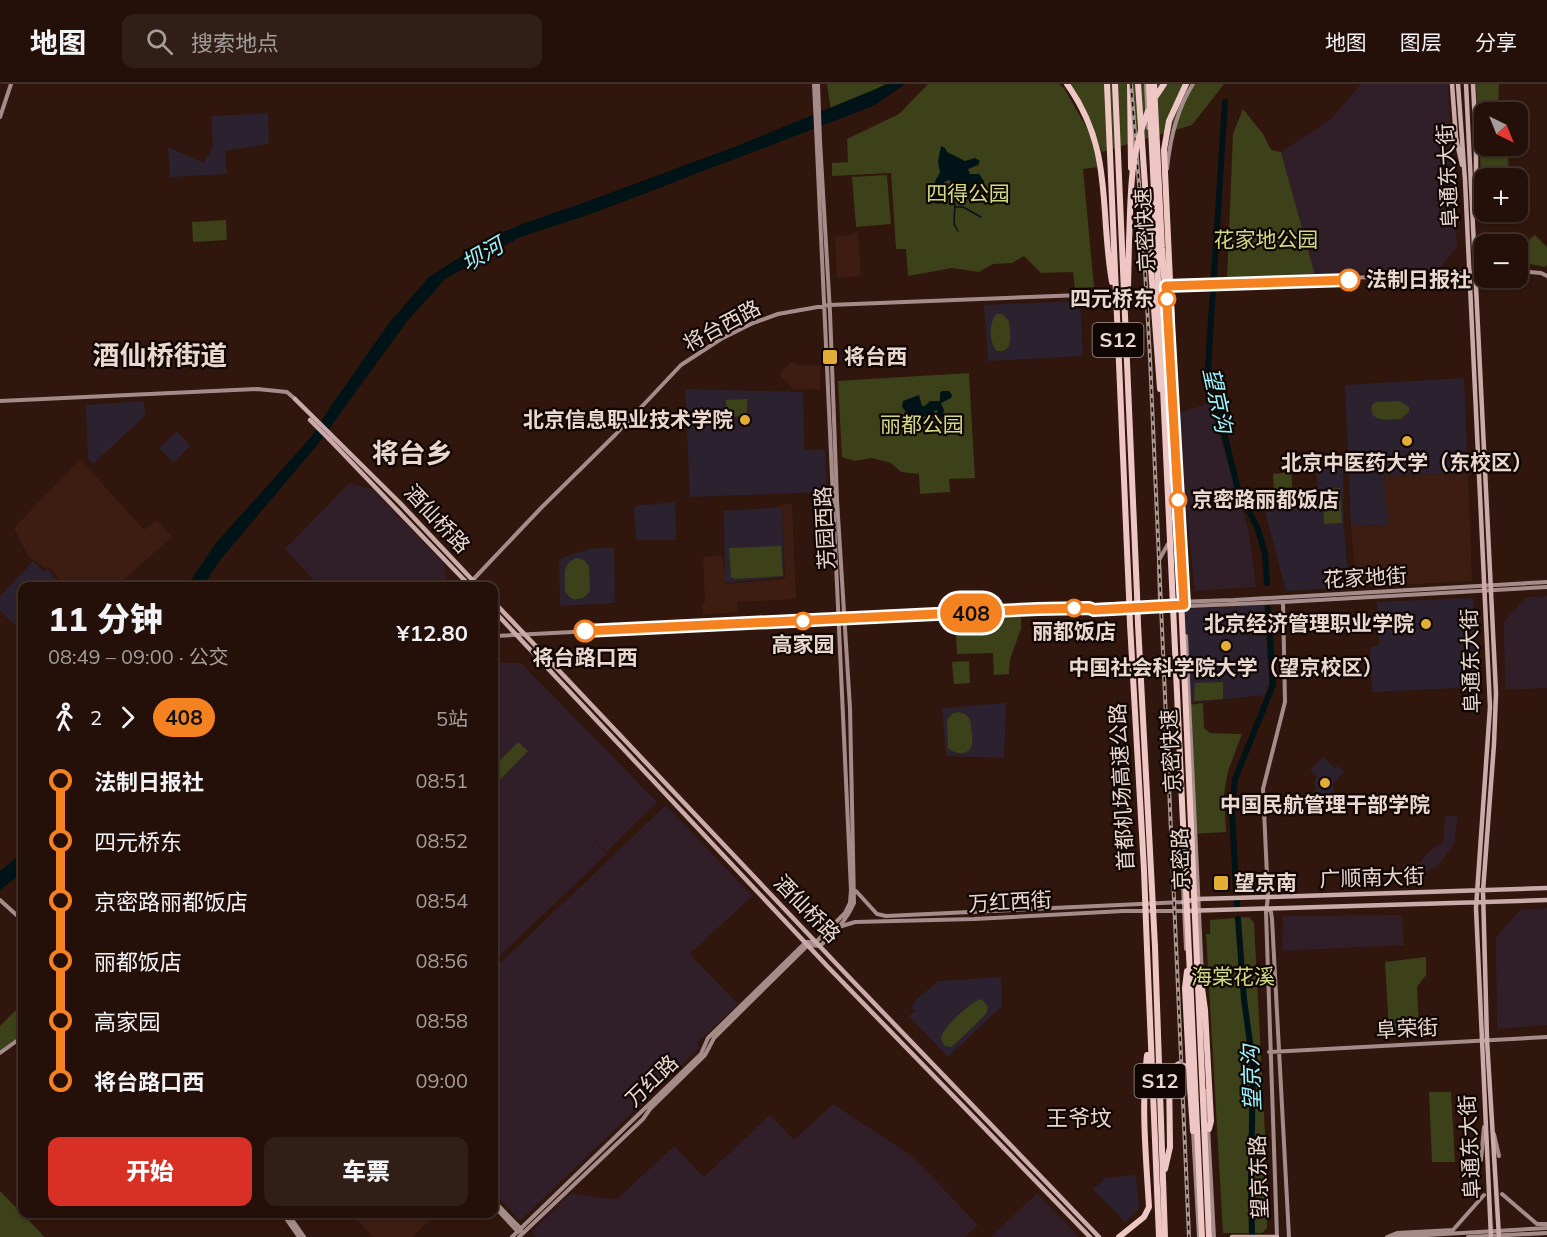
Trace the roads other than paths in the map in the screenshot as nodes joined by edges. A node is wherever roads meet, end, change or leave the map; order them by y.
1 (10, 84) edge
2 (813, 84) edge
3 (818, 84) edge
4 (1067, 84) edge
5 (1107, 84) edge
6 (1115, 84) edge
7 (1130, 84) edge
8 (1138, 84) edge
9 (1147, 84) edge
10 (1157, 84) edge
11 (1164, 84) edge
12 (1186, 84) edge
13 (1193, 84) edge
14 (1452, 84) edge
15 (1458, 84) edge
16 (1466, 84) edge
17 (1473, 84) edge
18 (817, 107) junction
19 (0, 117) edge
20 (1131, 171) junction
21 (1465, 180) junction
22 (1147, 214) junction
23 (1473, 214) junction
24 (1154, 238) junction
25 (1165, 269) junction
26 (1528, 272) edge
27 (1472, 273) junction
28 (1547, 276) edge
29 (1166, 286) junction
30 (1081, 295) dead end
31 (826, 305) junction
32 (1117, 305) junction
33 (1128, 357) junction
34 (1171, 369) junction
35 (295, 399) joint
36 (0, 400) edge
37 (1166, 436) junction
38 (1168, 544) junction
39 (468, 582) edge
40 (472, 582) edge
41 (1547, 585) edge
42 (1488, 588) junction
43 (1160, 602) junction
44 (1283, 602) junction
45 (1171, 604) junction
46 (1184, 604) junction
47 (498, 606) edge
48 (1089, 608) junction
49 (498, 615) edge
50 (839, 620) junction
51 (844, 620) junction
52 (515, 633) junction
53 (524, 634) junction
54 (498, 635) edge
55 (1148, 870) junction
56 (1547, 888) edge
57 (855, 890) junction
58 (1505, 890) junction
59 (1476, 891) junction
60 (1483, 891) junction
61 (1290, 896) junction
62 (1244, 897) junction
63 (1268, 897) junction
64 (0, 898) edge
65 (1198, 899) junction
66 (1211, 899) junction
67 (1547, 900) edge
68 (1506, 901) junction
69 (1183, 902) junction
70 (1476, 902) junction
71 (1484, 902) junction
72 (1291, 907) junction
73 (1267, 908) junction
74 (1243, 910) junction
75 (1184, 911) junction
76 (1199, 911) junction
77 (1212, 911) junction
78 (18, 914) edge
79 (839, 928) junction
80 (807, 944) junction
81 (818, 944) junction
82 (1193, 961) junction
83 (1547, 1037) edge
84 (18, 1040) edge
85 (1149, 1040) junction
86 (1487, 1040) junction
87 (1481, 1041) junction
88 (1279, 1050) junction
89 (1269, 1052) junction
90 (0, 1053) edge
91 (1191, 1069) junction
92 (1488, 1120) junction
93 (1209, 1129) junction
94 (1193, 1131) junction
95 (1499, 1156) dead end
96 (1481, 1160) dead end
97 (1163, 1178) junction
98 (1502, 1194) dead end
99 (1484, 1195) dead end
100 (498, 1205) edge
101 (498, 1210) edge
102 (1161, 1215) junction
103 (286, 1218) edge
104 (291, 1218) edge
105 (1547, 1226) edge
106 (519, 1233) edge
107 (1547, 1233) edge
108 (1498, 1234) edge
109 (1491, 1235) edge
110 (1244, 1236) edge
111 (1264, 1236) edge
112 (299, 1237) edge
113 (304, 1237) edge
114 (512, 1237) edge
115 (1090, 1237) edge
116 (1100, 1237) edge
117 (1119, 1237) edge
118 (1159, 1237) edge
119 (1165, 1237) edge
120 (1201, 1237) edge
121 (1209, 1237) edge
122 (1214, 1237) edge
123 (1232, 1237) edge
124 (1277, 1237) edge
125 (1289, 1237) edge
126 (1387, 1237) edge
127 (1393, 1237) edge
128 (1468, 1237) edge

1 - 19 main road
2 - 18 main road, 芳园西路
3 - 18 main road, 芳园西路
4 - 32 highway
5 - 32 highway, 首都机场高速公路 / S12
6 - 33 highway, 首都机场高速公路 / S12
7 - 20 highway, bridge
8 - 22 highway
9 - 24 main road, 京密路
9 - 37 highway, 京密快速, bridge
10 - 25 main road, 京密路
10 - 34 highway, 京密快速, bridge
11 - 20 highway, bridge
12 - 34 highway, bridge
13 - 25 main road
14 - 21 main road
15 - 21 main road, 阜通东大街
16 - 23 main road, 阜通东大街
17 - 23 main road
18 - 31 main road, 芳园西路
20 - 33 highway, bridge
21 - 27 main road, 阜通东大街
22 - 24 highway
22 - 37 highway, bridge
23 - 27 main road, 阜通东大街
24 - 38 main road, 京密路
25 - 29 main road, 京密路
26 - 28 main road
27 - 29 main road
27 - 42 main road, 阜通东大街
29 - 46 main road, 京密路
30 - 31 main road, 将台西路
31 - 40 main road, 将台西路
31 - 50 main road, 芳园西路
31 - 51 main road, 芳园西路
32 - 55 highway, 首都机场高速公路 / S12, bridge
33 - 55 highway, 首都机场高速公路 / S12, bridge
34 - 82 highway, 京密快速, bridge
35 - 36 main road, 酒仙桥路
35 - 39 main road, 酒仙桥路, bridge
37 - 82 highway, 京密快速, bridge
38 - 43 main road
38 - 45 main road, 京密路
41 - 42 main road, 花家地街
42 - 44 main road, 花家地街
42 - 46 main road, 花家地街
42 - 59 main road, 阜通东大街
42 - 60 main road, 阜通东大街
43 - 45 main road
43 - 48 main road
44 - 46 main road, 花家地街
44 - 63 main road
45 - 46 main road
45 - 48 main road
45 - 69 main road, 京密路
46 - 65 main road, 京密路
47 - 53 main road, 酒仙桥路
48 - 51 main road
49 - 52 main road, 酒仙桥路
50 - 51 main road
50 - 53 main road
50 - 81 main road, 芳园西路
51 - 57 main road, 芳园西路
52 - 53 main road
52 - 54 main road
52 - 80 main road, 酒仙桥路
53 - 81 main road, 酒仙桥路
55 - 85 highway, 首都机场高速公路 / S12, bridge
55 - 97 highway, 首都机场高速公路 / S12, bridge
56 - 58 main road, 广顺南大街
57 - 69 main road, 万红西街
57 - 79 main road, 芳园西路
58 - 60 main road, 广顺南大街
58 - 68 main road
59 - 60 main road, 广顺南大街
59 - 61 main road, 广顺南大街
59 - 70 main road, 阜通东大街
60 - 71 main road, 阜通东大街
61 - 63 main road, 广顺南大街
61 - 72 main road
62 - 63 main road, 广顺南大街
62 - 66 main road, 广顺南大街
62 - 74 main road
63 - 73 main road
64 - 78 main road
65 - 66 main road, 广顺南大街
65 - 69 main road, 广顺南大街
65 - 76 main road, 京密路
66 - 77 main road
67 - 68 main road, 广顺南大街
68 - 71 main road, 广顺南大街
69 - 75 main road, 京密路
70 - 71 main road, 广顺南大街
70 - 72 main road, 广顺南大街
70 - 87 main road, 阜通东大街
71 - 86 main road, 阜通东大街
72 - 73 main road, 广顺南大街
73 - 74 main road, 广顺南大街
73 - 88 main road, 望京东路
73 - 89 main road, 望京东路
74 - 77 main road, 广顺南大街
75 - 76 main road, 广顺南大街
75 - 79 main road, 万红西街
75 - 91 main road, 京密路
76 - 77 main road, 广顺南大街
76 - 93 main road, 京密路
79 - 81 main road, 芳园西路
80 - 81 main road
80 - 106 main road, 万红路
80 - 115 main road, 酒仙桥路
81 - 116 main road, 酒仙桥路
82 - 93 highway, bridge
82 - 94 highway, bridge
82 - 120 highway, 京密快速, bridge
82 - 121 highway, 京密快速, bridge
83 - 86 main road, 阜荣街
84 - 90 main road
85 - 102 highway, 首都机场高速公路 / S12
85 - 117 highway
86 - 87 main road, 阜荣街
86 - 92 main road, 阜通东大街
87 - 88 main road, 阜荣街
87 - 92 main road, 阜通东大街
88 - 89 main road, 阜荣街
88 - 125 main road, 望京东路
89 - 124 main road, 望京东路
91 - 94 main road, 京密路
91 - 97 highway
92 - 95 main road
92 - 96 main road
92 - 108 main road, 阜通东大街
92 - 109 main road, 阜通东大街
93 - 122 main road, 京密路
94 - 120 main road, 京密路
97 - 102 highway, 首都机场高速公路 / S12
98 - 105 main road
99 - 126 main road
100 - 106 main road
101 - 106 main road
102 - 118 highway, 首都机场高速公路 / S12
102 - 119 highway, 首都机场高速公路 / S12
103 - 112 main road
104 - 113 main road
105 - 108 main road
106 - 114 main road, 万红路
107 - 108 main road
108 - 109 main road
109 - 127 main road
109 - 128 main road
110 - 111 main road
110 - 123 main road
111 - 124 main road

